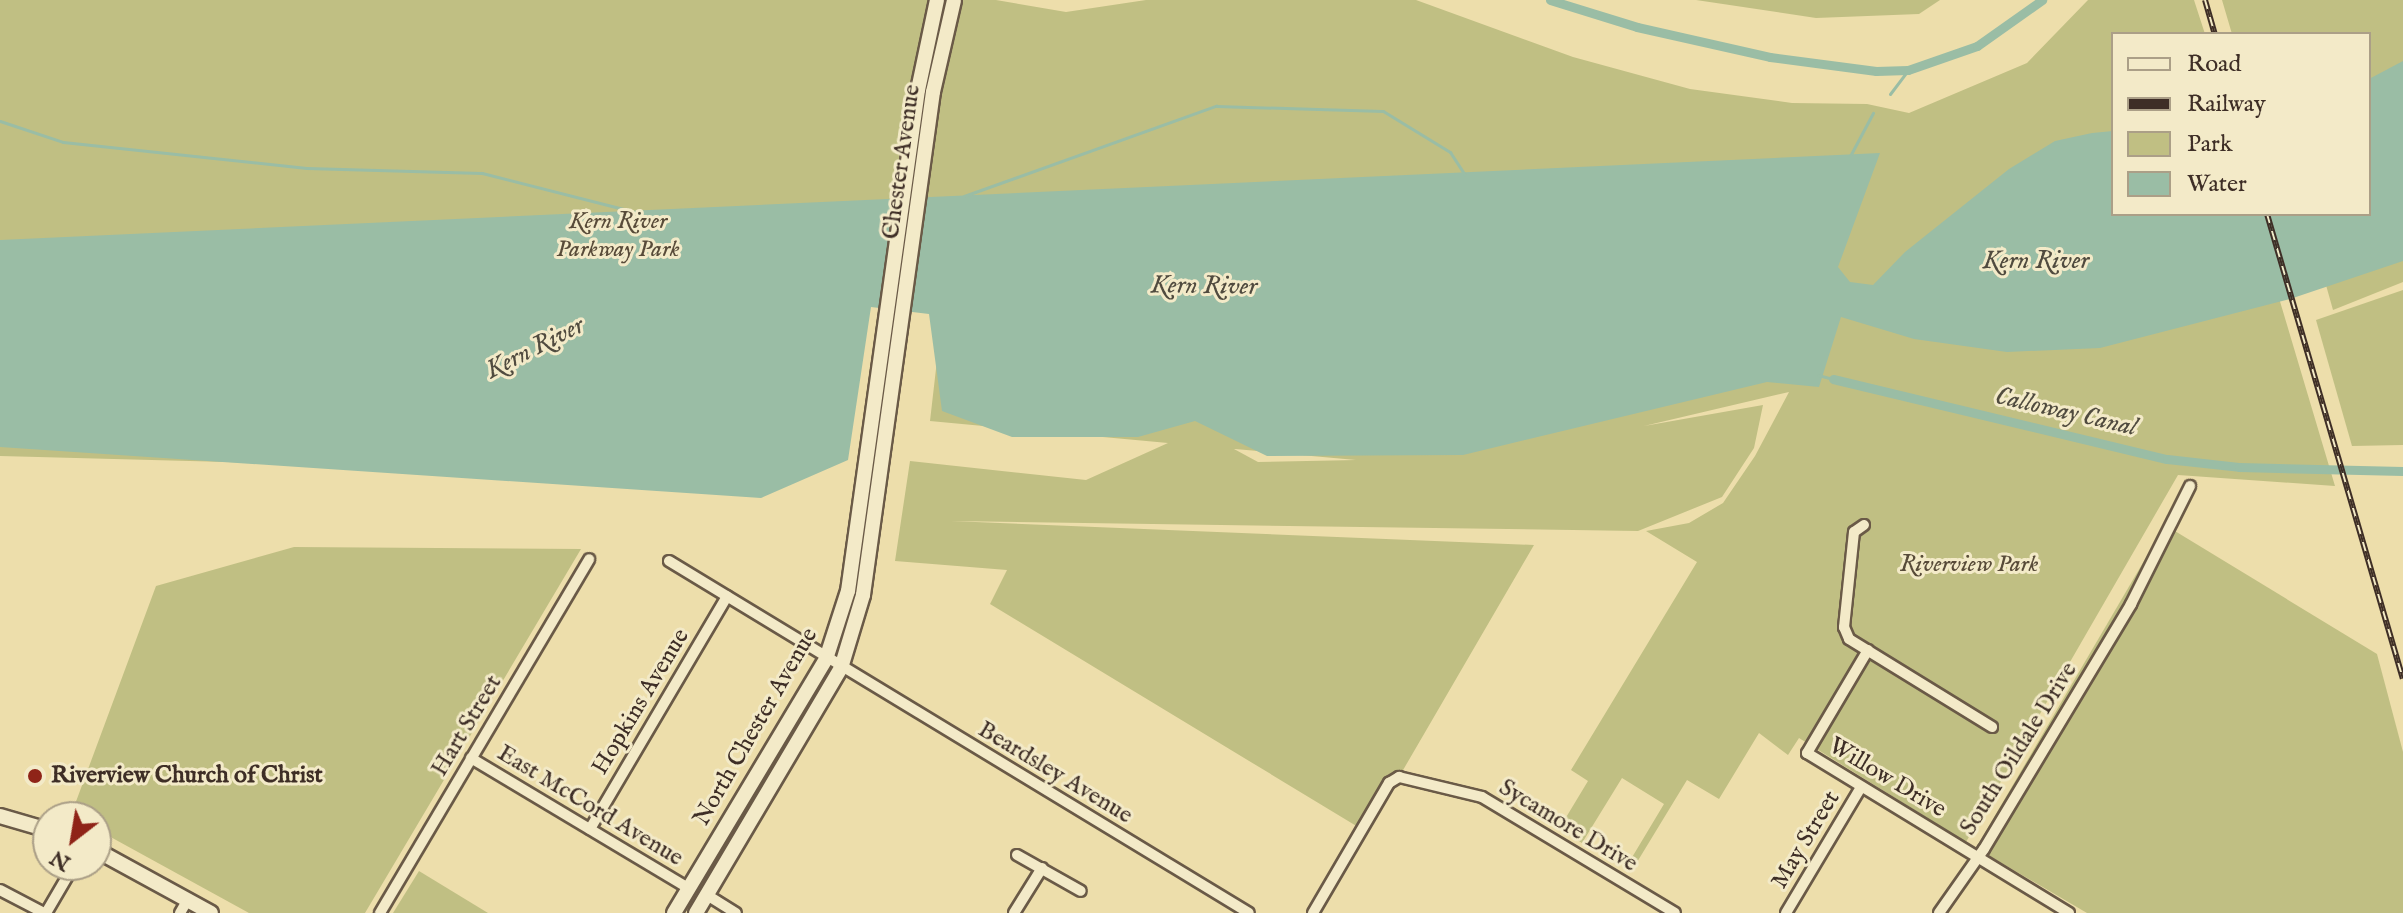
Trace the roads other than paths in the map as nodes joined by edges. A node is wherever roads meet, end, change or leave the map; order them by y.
1 (937, 0) edge
2 (954, 0) edge
3 (887, 317) joint
4 (902, 331) joint
5 (2190, 486) dead end
6 (1864, 525) dead end
7 (589, 559) dead end
8 (669, 561) dead end
9 (727, 596) junction
10 (1868, 650) junction
11 (826, 659) junction
12 (841, 668) junction
13 (1992, 727) dead end
14 (471, 758) junction
15 (1861, 787) junction
16 (0, 816) edge
17 (32, 825) edge
18 (590, 829) junction
19 (711, 849) junction
20 (1017, 855) dead end
21 (1976, 856) junction
22 (112, 859) edge
23 (1042, 868) junction
24 (64, 881) edge
25 (688, 888) junction
26 (0, 890) edge
27 (1081, 891) dead end
28 (707, 895) junction
29 (188, 899) junction
30 (45, 913) edge
31 (180, 913) edge
32 (211, 913) edge
33 (380, 913) edge
34 (674, 913) edge
35 (694, 913) edge
36 (736, 913) edge
37 (1014, 913) edge
38 (1249, 913) edge
39 (1313, 913) edge
40 (1675, 913) edge
41 (1786, 913) edge
42 (1939, 913) edge
43 (2069, 913) edge

1 - 3 main road, Chester Avenue
2 - 4 main road, Chester Avenue
3 - 11 main road, North Chester Avenue
4 - 12 main road, North Chester Avenue
5 - 21 street, South Oildale Drive
6 - 10 street
7 - 14 street, Hart Street
8 - 9 street, Beardsley Avenue
9 - 11 street, Beardsley Avenue
9 - 18 street, Hopkins Avenue
10 - 13 street
10 - 15 street, Willow Drive
11 - 12 street, Beardsley Avenue
11 - 19 main road, North Chester Avenue
12 - 28 main road, North Chester Avenue
12 - 38 street, Beardsley Avenue
14 - 18 street, East McCord Avenue
14 - 33 street, Hart Street
15 - 21 street, Willow Drive
15 - 41 street, May Street
16 - 17 main road
18 - 25 street, East McCord Avenue
19 - 25 main road, North Chester Avenue
19 - 28 main road
20 - 23 street
21 - 42 street, South Oildale Drive
21 - 43 street, Willow Drive
22 - 29 main road
23 - 27 street
23 - 37 street
24 - 30 street
25 - 34 main road, North Chester Avenue
25 - 35 main road
26 - 30 street
28 - 35 main road, North Chester Avenue
28 - 36 street
29 - 31 street
29 - 32 main road
39 - 40 street, Sycamore Drive

